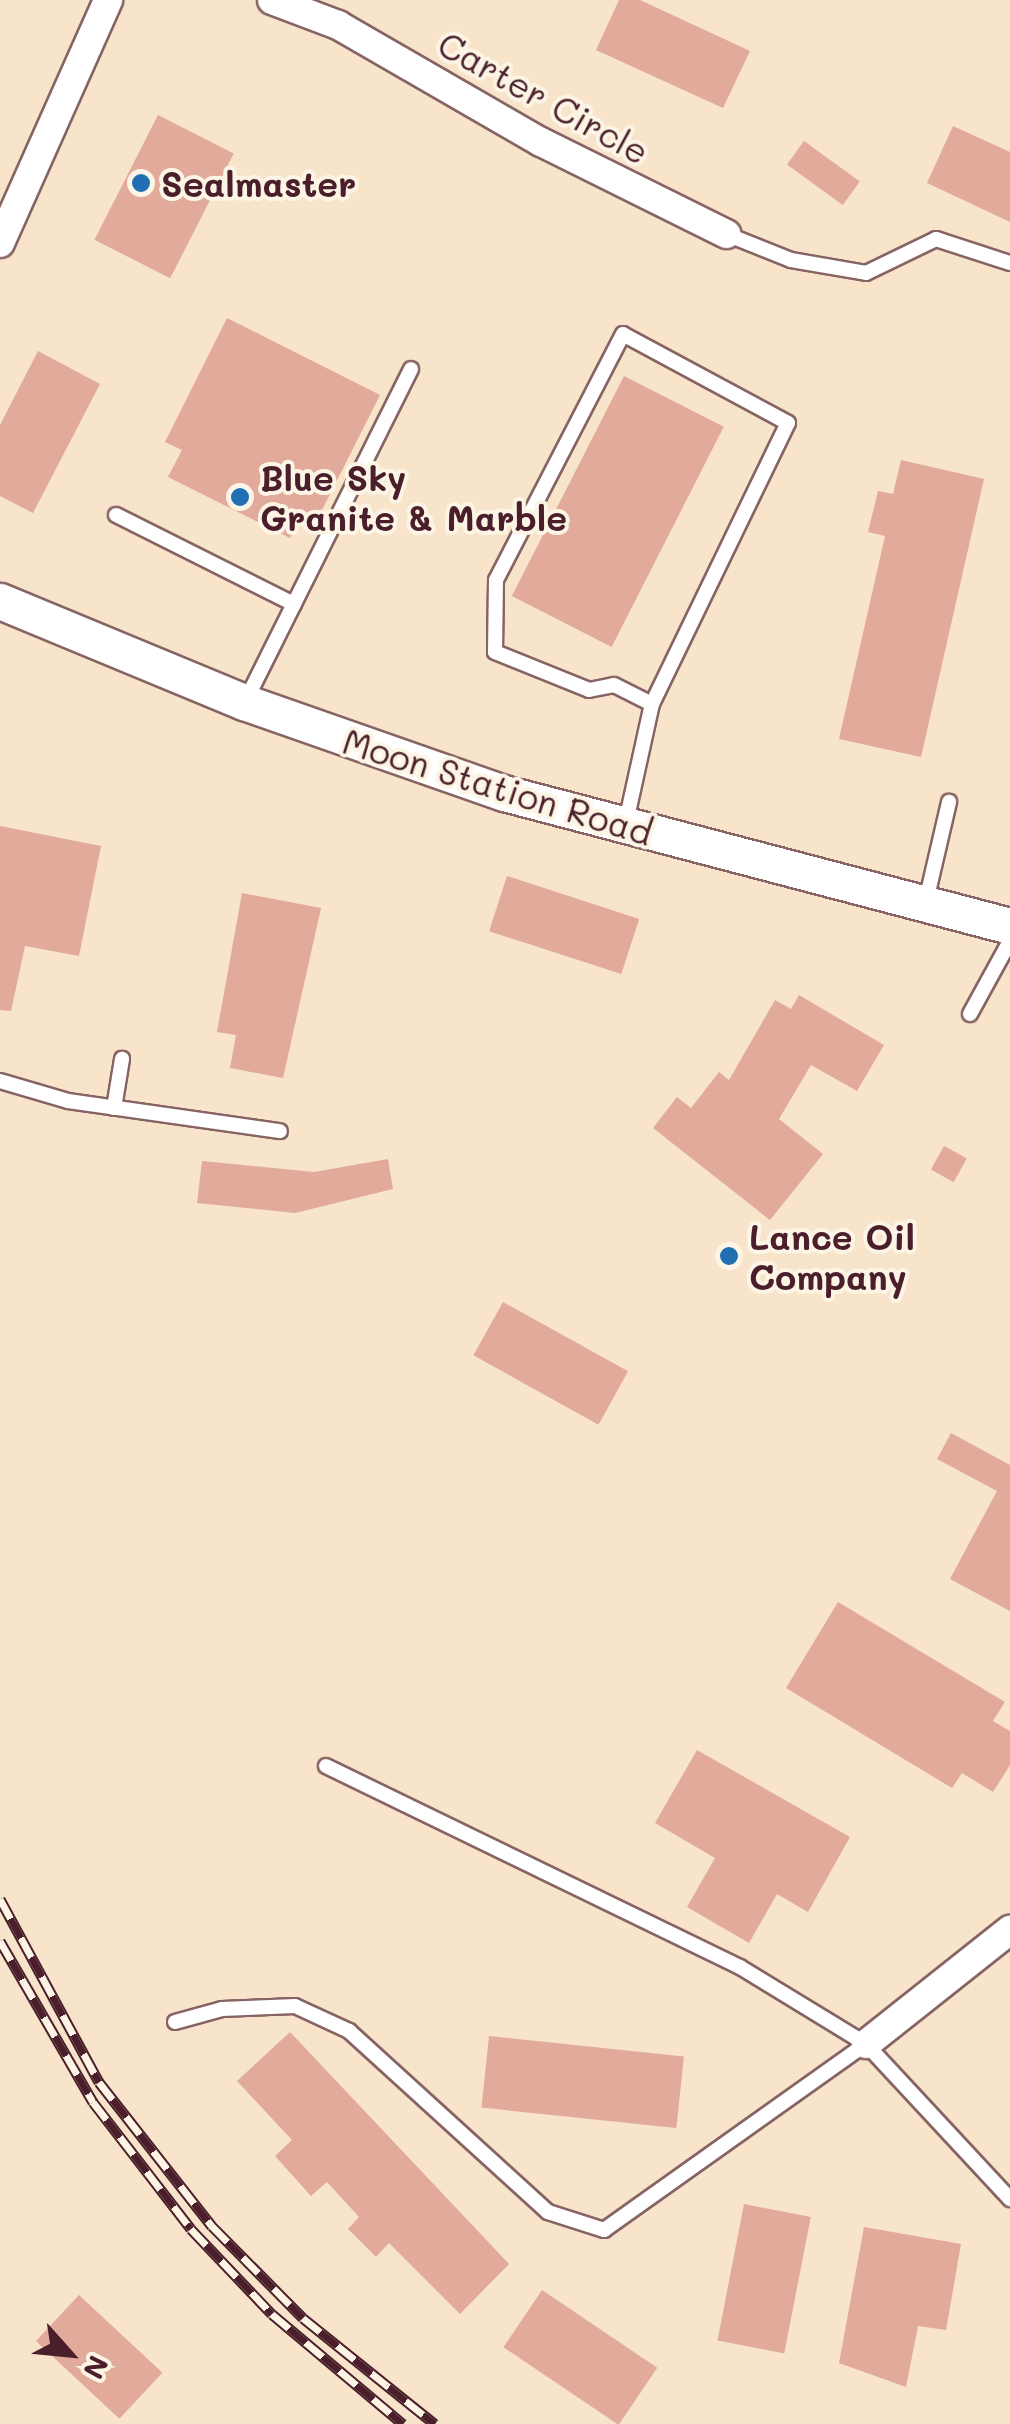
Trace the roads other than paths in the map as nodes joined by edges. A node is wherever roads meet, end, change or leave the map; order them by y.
1 (272, 0) edge
2 (105, 1) edge
3 (726, 234) joint
4 (0, 243) edge
5 (1010, 263) edge
6 (411, 369) dead end
7 (116, 515) dead end
8 (0, 602) edge
9 (294, 604) junction
10 (244, 702) junction
11 (652, 704) junction
12 (949, 802) dead end
13 (624, 828) junction
14 (926, 902) junction
15 (1010, 926) edge
16 (1010, 942) edge
17 (970, 1014) dead end
18 (122, 1059) dead end
19 (0, 1081) edge
20 (114, 1108) junction
21 (280, 1131) dead end
22 (326, 1766) dead end
23 (1010, 1930) edge
24 (175, 2022) dead end
25 (866, 2044) junction
26 (1010, 2199) edge

1 - 3 street, Carter Circle
2 - 4 street
3 - 5 lane
6 - 9 lane
7 - 9 lane
8 - 10 street, Moon Station Road
9 - 10 lane
10 - 13 street, Moon Station Road
11 - 11 lane
11 - 13 lane
12 - 14 lane
13 - 14 street, Moon Station Road
14 - 15 street, Moon Station Road
16 - 17 lane
18 - 20 lane
19 - 20 lane
20 - 21 lane
22 - 25 lane
23 - 25 street
24 - 25 lane
25 - 26 lane

